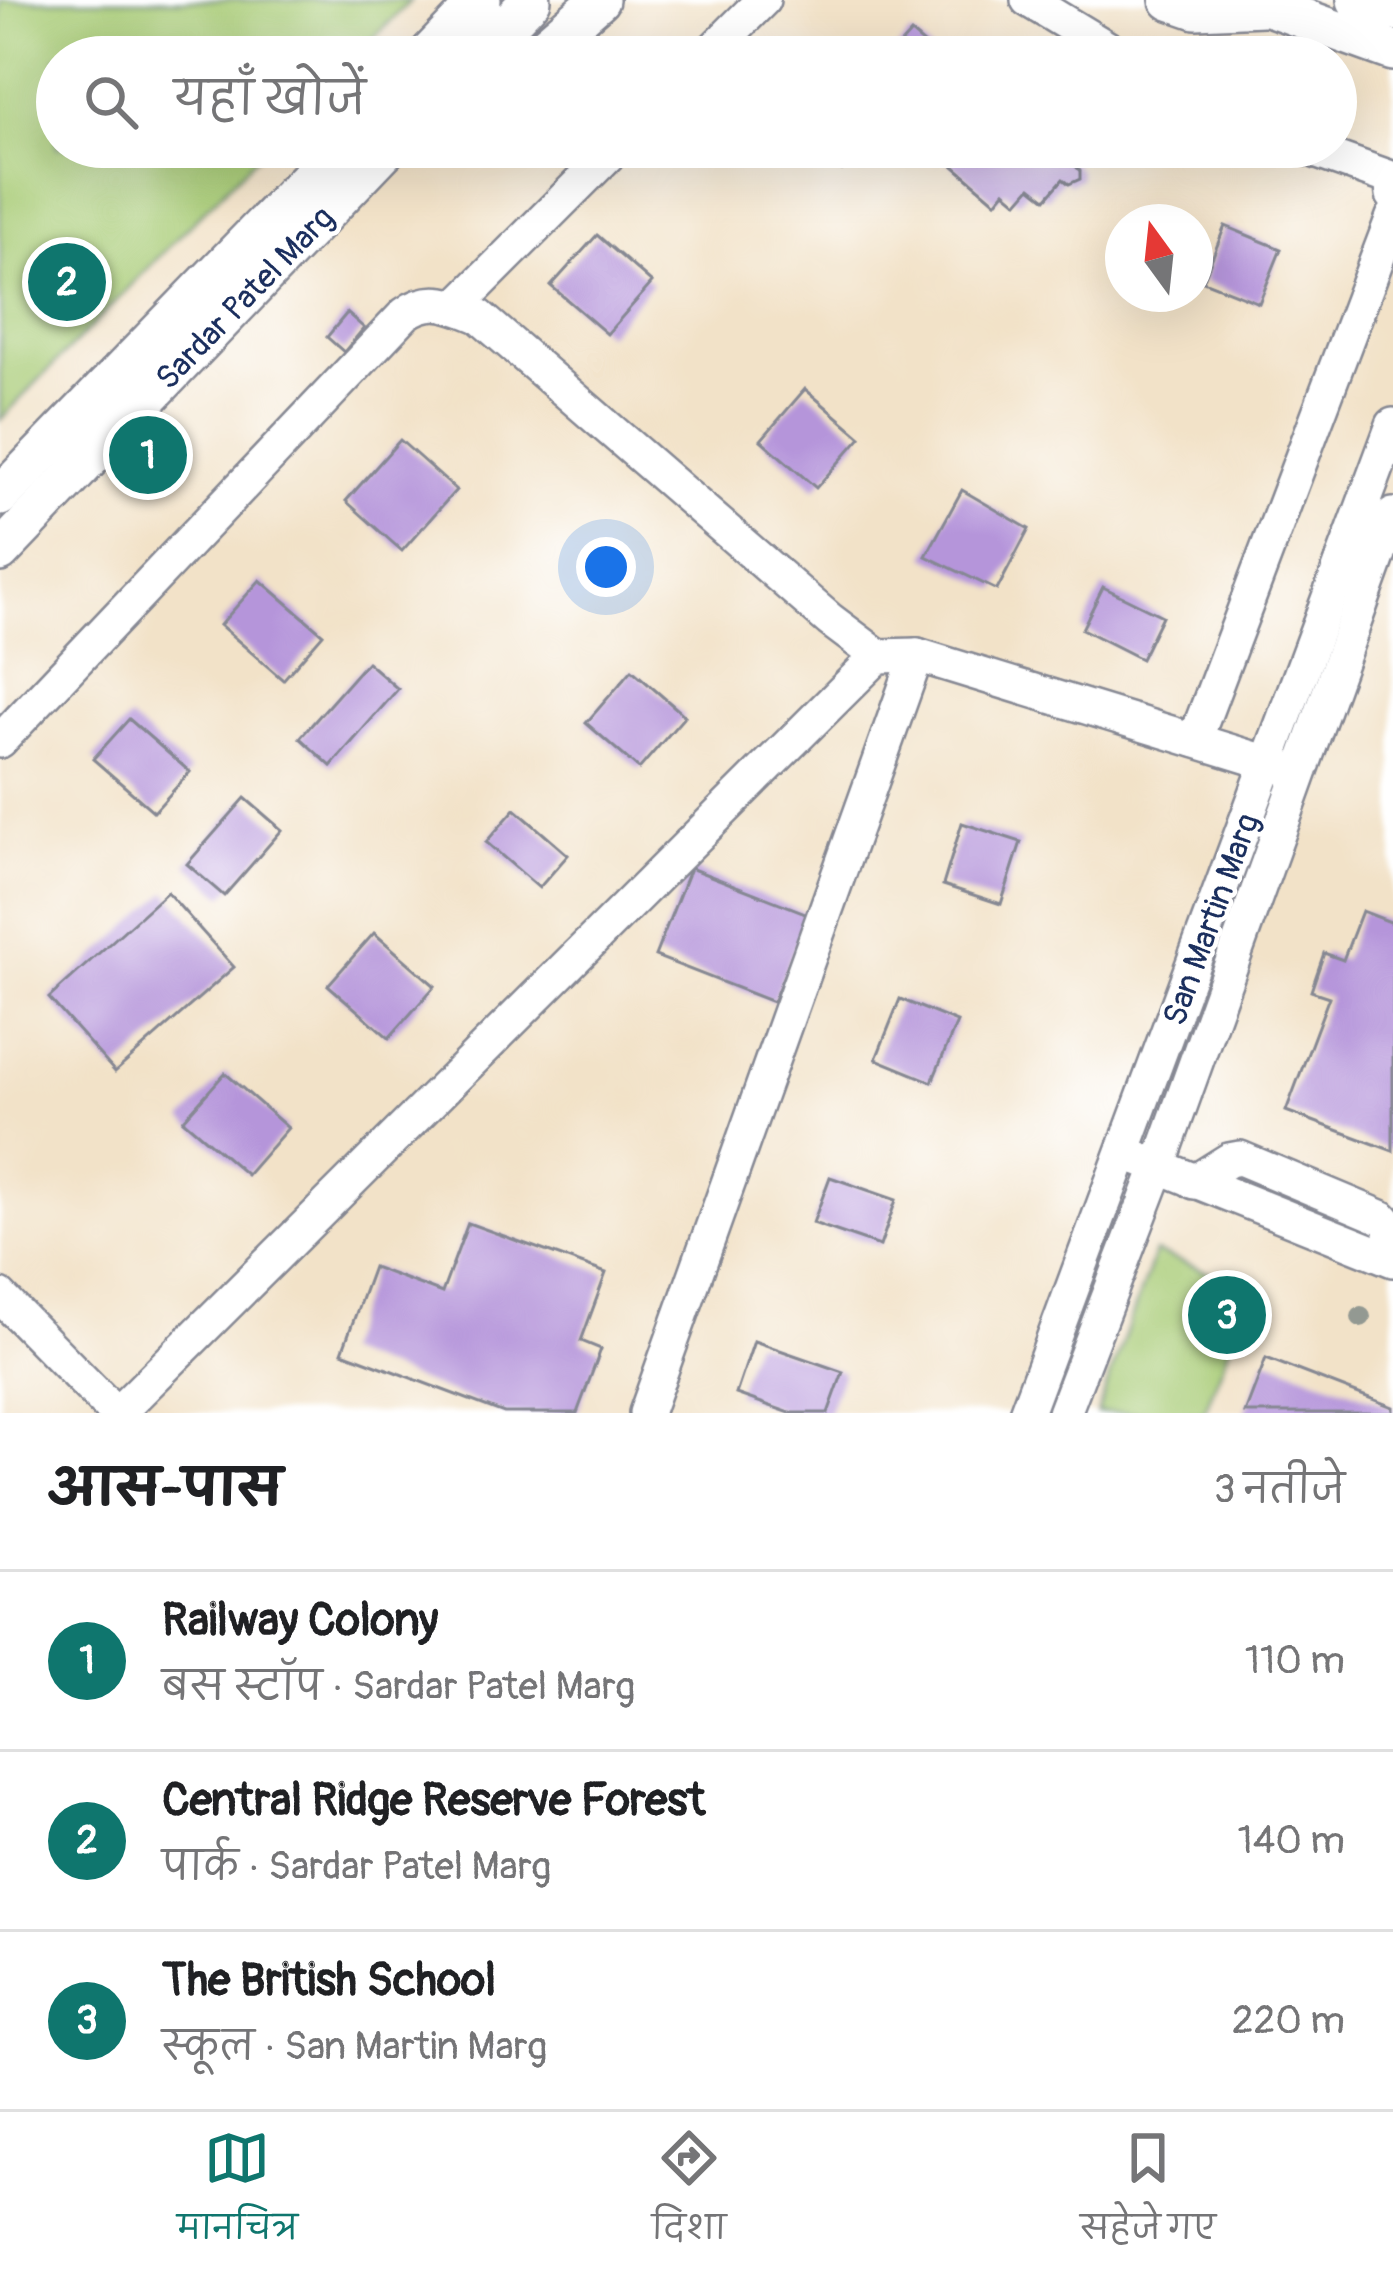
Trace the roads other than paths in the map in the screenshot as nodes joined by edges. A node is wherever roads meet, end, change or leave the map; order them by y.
1 (481, 0) edge
2 (531, 0) edge
3 (599, 0) edge
4 (763, 0) edge
5 (1028, 0) edge
6 (1170, 0) edge
7 (1358, 0) edge
8 (1257, 3) edge
9 (1393, 11) edge
10 (446, 36) edge
11 (496, 36) edge
12 (557, 36) edge
13 (727, 36) edge
14 (1087, 36) edge
15 (1350, 36) edge
16 (1357, 38) edge
17 (1393, 51) edge
18 (1357, 166) edge
19 (318, 168) edge
20 (368, 168) edge
21 (595, 168) edge
22 (1393, 195) edge
23 (1393, 217) edge
24 (456, 307) junction
25 (1393, 424) edge
26 (0, 496) edge
27 (1393, 515) edge
28 (0, 552) edge
29 (916, 655) junction
30 (878, 656) junction
31 (1195, 740) junction
32 (0, 741) edge
33 (1265, 762) junction
34 (1298, 772) junction
35 (1126, 1152) junction
36 (1158, 1168) junction
37 (1194, 1182) junction
38 (1393, 1245) edge
39 (1393, 1260) edge
40 (0, 1296) edge
41 (117, 1413) edge
42 (646, 1413) edge
43 (1026, 1413) edge
44 (1064, 1413) edge

1 - 10 main road
2 - 11 main road
3 - 12 main road
4 - 13 street
5 - 14 street
6 - 8 main road
7 - 9 main road
8 - 15 main road
16 - 17 main road
18 - 22 street
19 - 26 main road, Sardar Patel Marg
20 - 28 main road, Sardar Patel Marg
21 - 24 street
23 - 31 street
24 - 30 street
24 - 32 street
25 - 33 street, San Martin Marg
27 - 34 street, San Martin Marg
29 - 30 street
29 - 31 street
29 - 42 street
30 - 41 street
31 - 33 street
33 - 34 street
33 - 35 street, San Martin Marg
34 - 36 street, San Martin Marg
35 - 36 street
35 - 43 street, San Martin Marg
36 - 37 street
36 - 44 street, San Martin Marg
37 - 38 street
37 - 39 street
40 - 41 street

